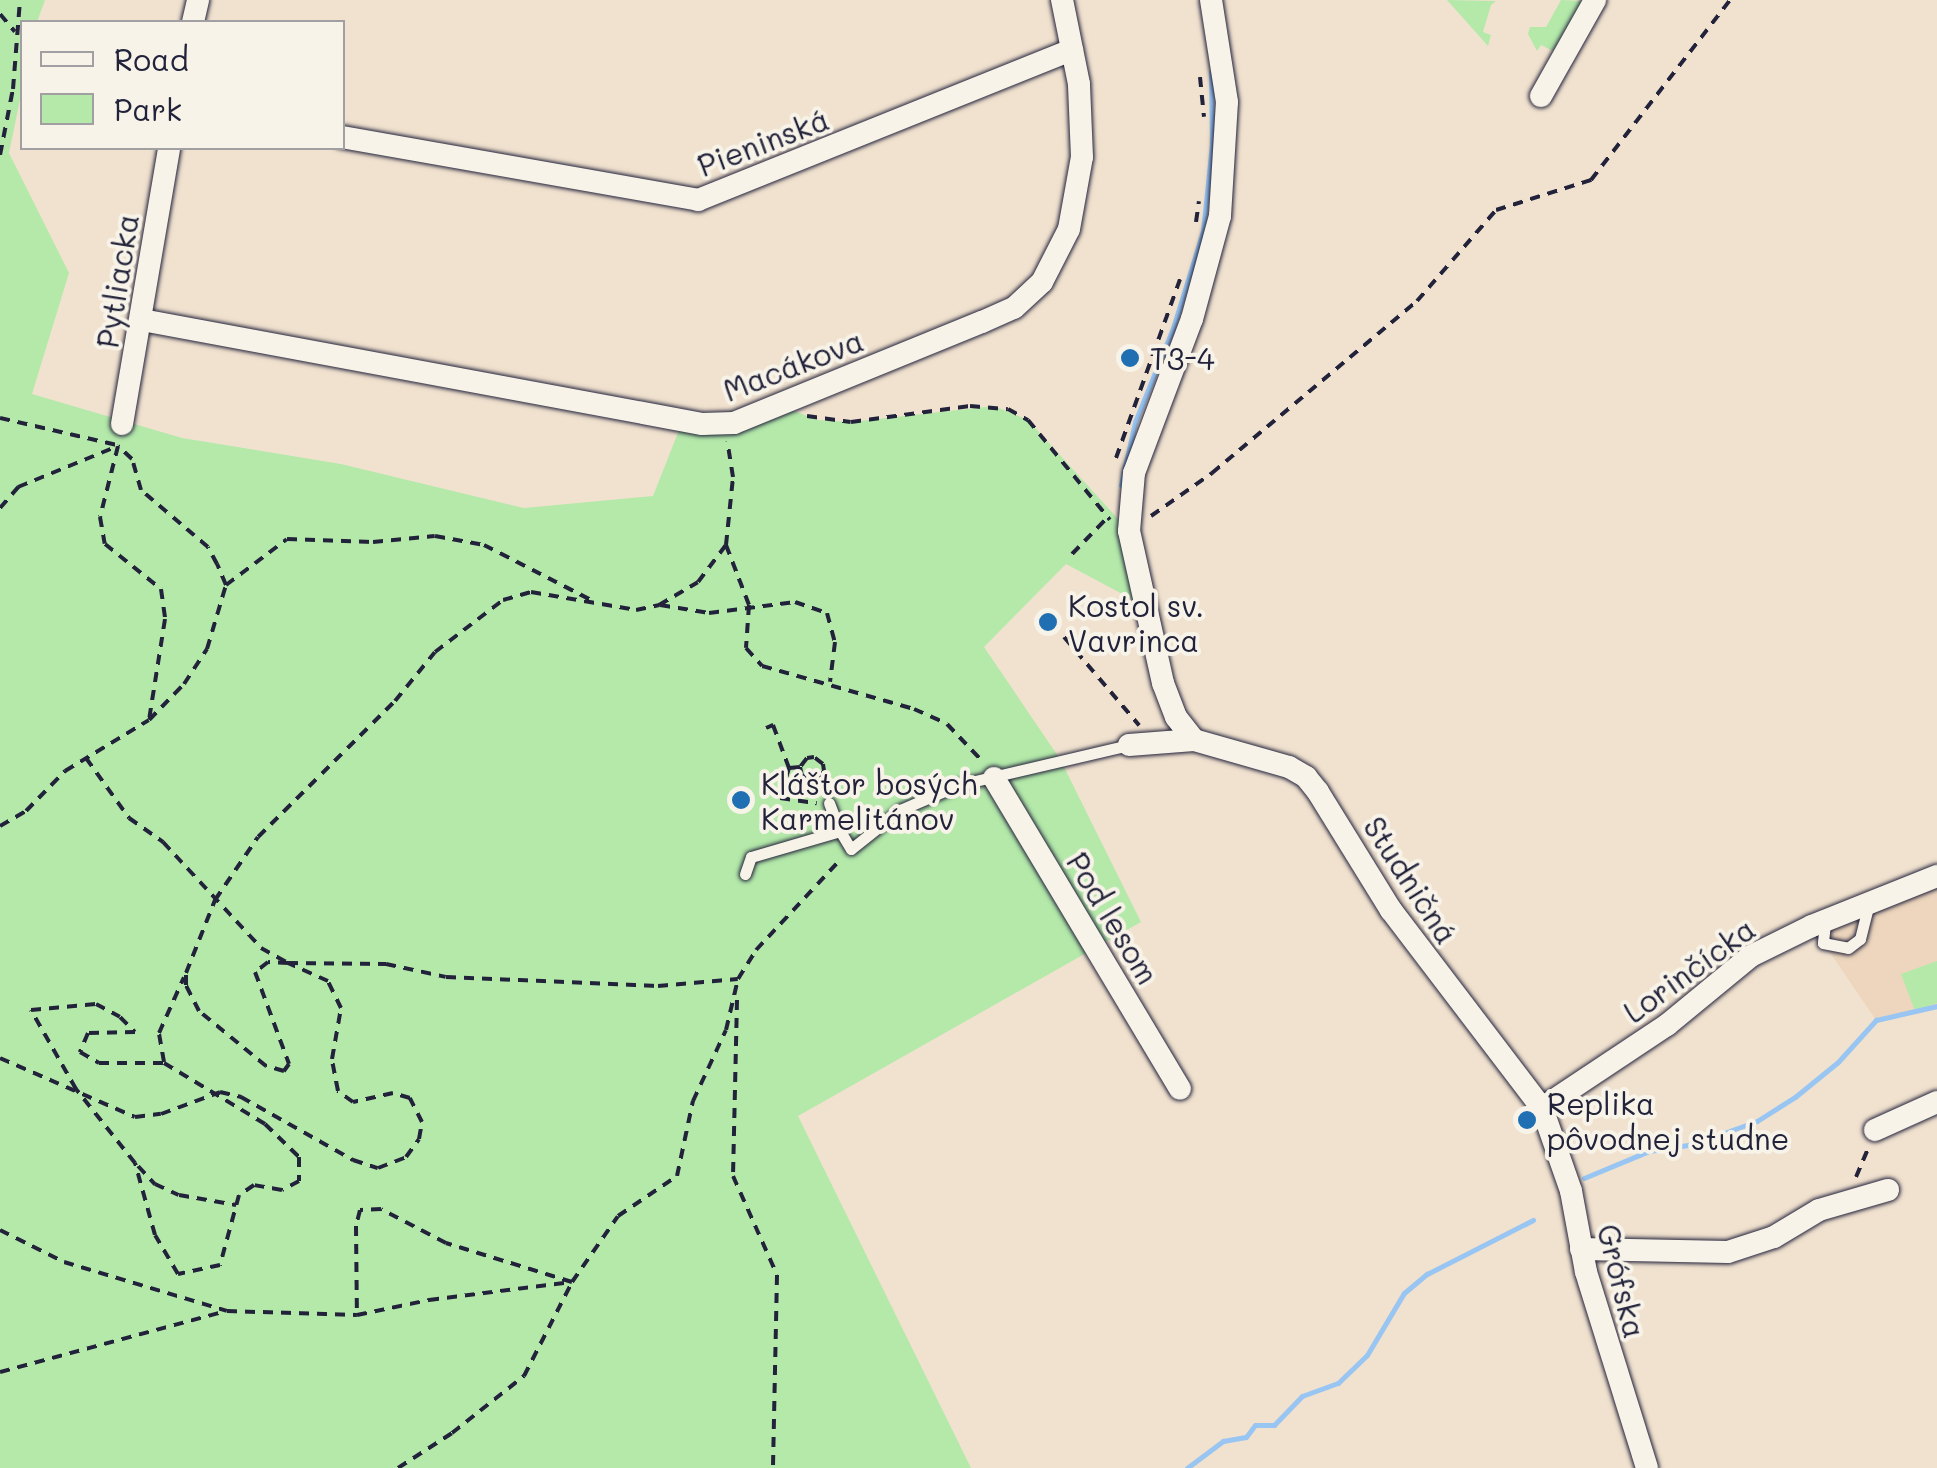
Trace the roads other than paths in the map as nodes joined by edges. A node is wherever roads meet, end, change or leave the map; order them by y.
1 (1062, 0) edge
2 (1211, 0) edge
3 (1595, 0) edge
4 (1072, 50) junction
5 (1541, 96) dead end
6 (345, 138) edge
7 (170, 150) edge
8 (142, 320) junction
9 (120, 435) road end
10 (1134, 734) joint
11 (1194, 740) junction
12 (994, 778) junction
13 (829, 803) road end
14 (840, 831) junction
15 (744, 874) dead end
16 (1937, 876) edge
17 (1869, 902) junction
18 (1828, 920) junction
19 (1180, 1089) dead end
20 (1937, 1102) edge
21 (1542, 1108) junction
22 (1875, 1130) road end
23 (1888, 1190) dead end
24 (1581, 1249) junction
25 (1647, 1468) edge

1 - 4 street, Macákova
2 - 11 street
3 - 5 street
4 - 6 street, Pieninská
4 - 8 street, Macákova
7 - 8 street, Pytliacka
8 - 9 street, Pytliacka
10 - 11 street, Studničná
10 - 12 lane
11 - 21 street, Studničná
12 - 14 lane
12 - 19 street, Pod lesom
13 - 14 lane
14 - 15 lane
16 - 17 street, Lorinčícka
17 - 18 street, Lorinčícka
17 - 18 lane
18 - 21 street, Lorinčícka
20 - 22 street
21 - 24 street, Grófska
23 - 24 street
24 - 25 street, Grófska

